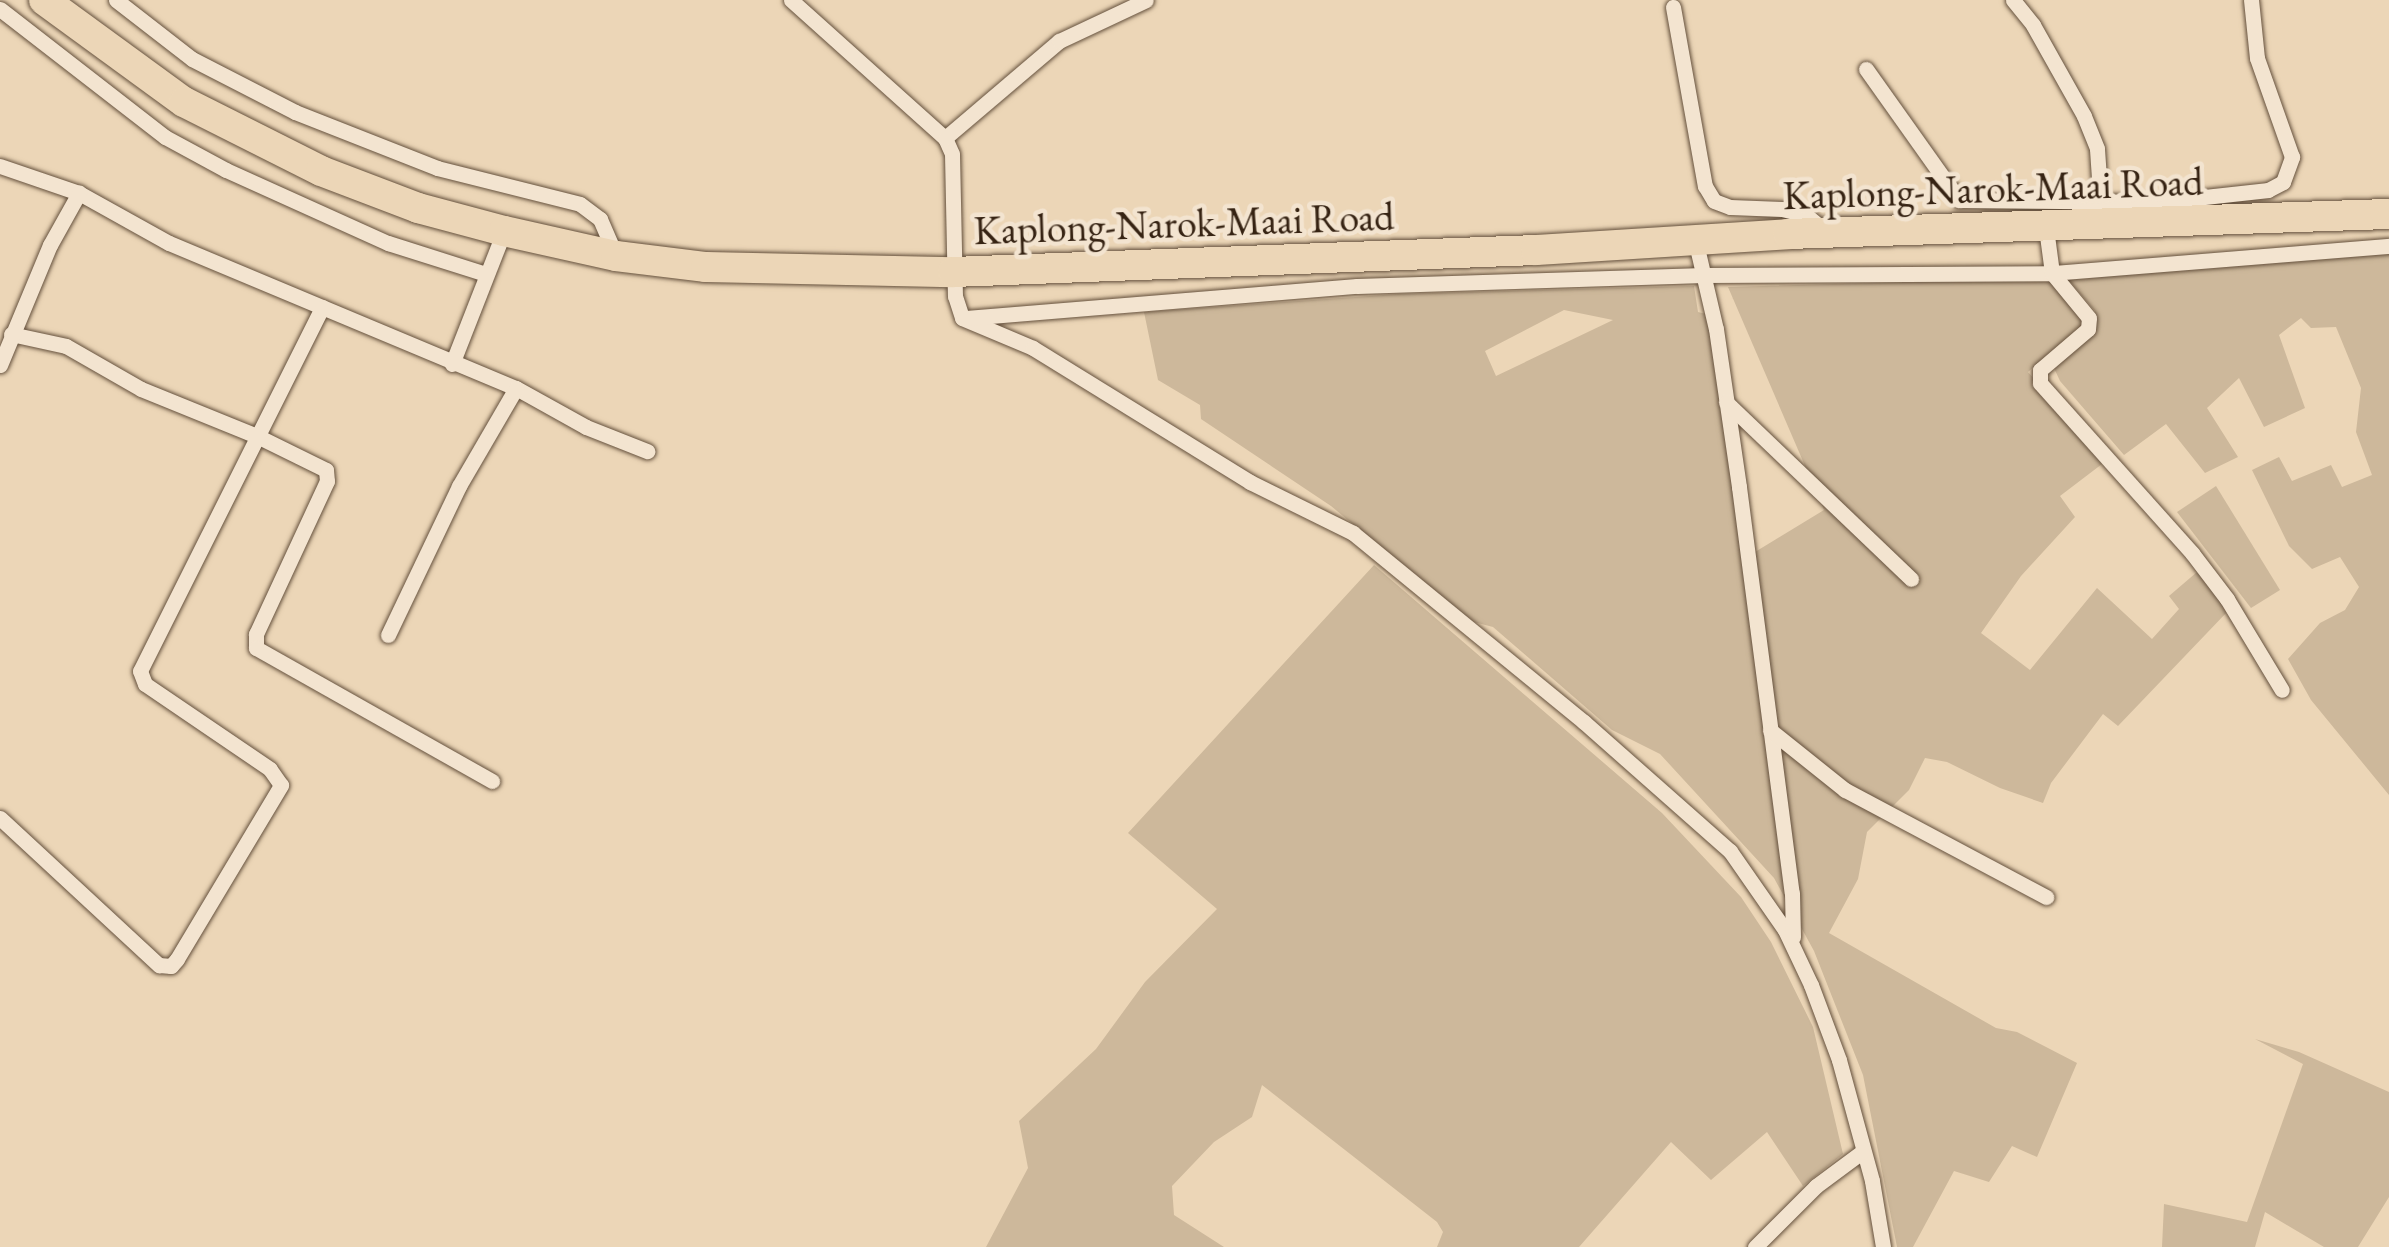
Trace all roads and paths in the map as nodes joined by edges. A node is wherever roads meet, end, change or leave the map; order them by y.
1 (44, 0) edge
2 (116, 0) edge
3 (790, 0) edge
4 (1146, 0) edge
5 (2012, 0) edge
6 (2251, 0) edge
7 (1673, 7) dead end
8 (0, 9) edge
9 (1866, 69) dead end
10 (184, 102) junction
11 (165, 137) junction
12 (945, 138) junction
13 (0, 166) edge
14 (79, 194) junction
15 (2102, 213) junction
16 (2389, 214) edge
17 (2046, 228) junction
18 (504, 231) junction
19 (1829, 234) junction
20 (1695, 239) junction
21 (2389, 246) edge
22 (1358, 255) junction
23 (616, 256) junction
24 (953, 272) junction
25 (2052, 273) junction
26 (486, 274) junction
27 (1704, 275) junction
28 (1357, 286) junction
29 (322, 307) junction
30 (962, 318) junction
31 (10, 334) junction
32 (452, 364) junction
33 (0, 365) edge
34 (516, 388) junction
35 (1726, 402) junction
36 (258, 436) junction
37 (646, 451) dead end
38 (1911, 579) dead end
39 (388, 635) dead end
40 (2282, 690) dead end
41 (1770, 730) junction
42 (492, 781) dead end
43 (0, 818) edge
44 (2046, 897) dead end
45 (1794, 948) junction
46 (1862, 1152) junction
47 (1754, 1247) edge
48 (1883, 1247) edge

1 - 10 highway, Kaplong-Narok-Maai Road
2 - 23 street
3 - 12 street
4 - 12 street
5 - 15 street
6 - 15 street
7 - 19 street
8 - 11 street
9 - 15 street
10 - 11 street
10 - 18 highway, Kaplong-Narok-Maai Road
11 - 26 street
12 - 24 street
13 - 14 street
14 - 29 street
14 - 31 street
15 - 16 highway, Kaplong-Narok-Maai Road
15 - 17 highway, Kaplong-Narok-Maai Road
17 - 19 highway, Kaplong-Narok-Maai Road
17 - 25 street
18 - 23 highway, Kaplong-Narok-Maai Road
18 - 26 street
19 - 20 highway, Kaplong-Narok-Maai Road
20 - 22 highway, Kaplong-Narok-Maai Road
20 - 27 street
21 - 25 street
22 - 24 highway, Kaplong-Narok-Maai Road
22 - 28 street
23 - 24 highway, Kaplong-Narok-Maai Road
24 - 30 street
25 - 27 street
25 - 40 street
26 - 32 street
27 - 28 street
27 - 35 street
28 - 30 street
29 - 32 street
29 - 36 street
30 - 45 street
31 - 33 street
31 - 36 street
32 - 34 street
34 - 37 street
34 - 39 street
35 - 38 street
35 - 41 street
36 - 42 street
36 - 43 street
41 - 44 street
41 - 45 street
45 - 46 street
46 - 47 street
46 - 48 street

